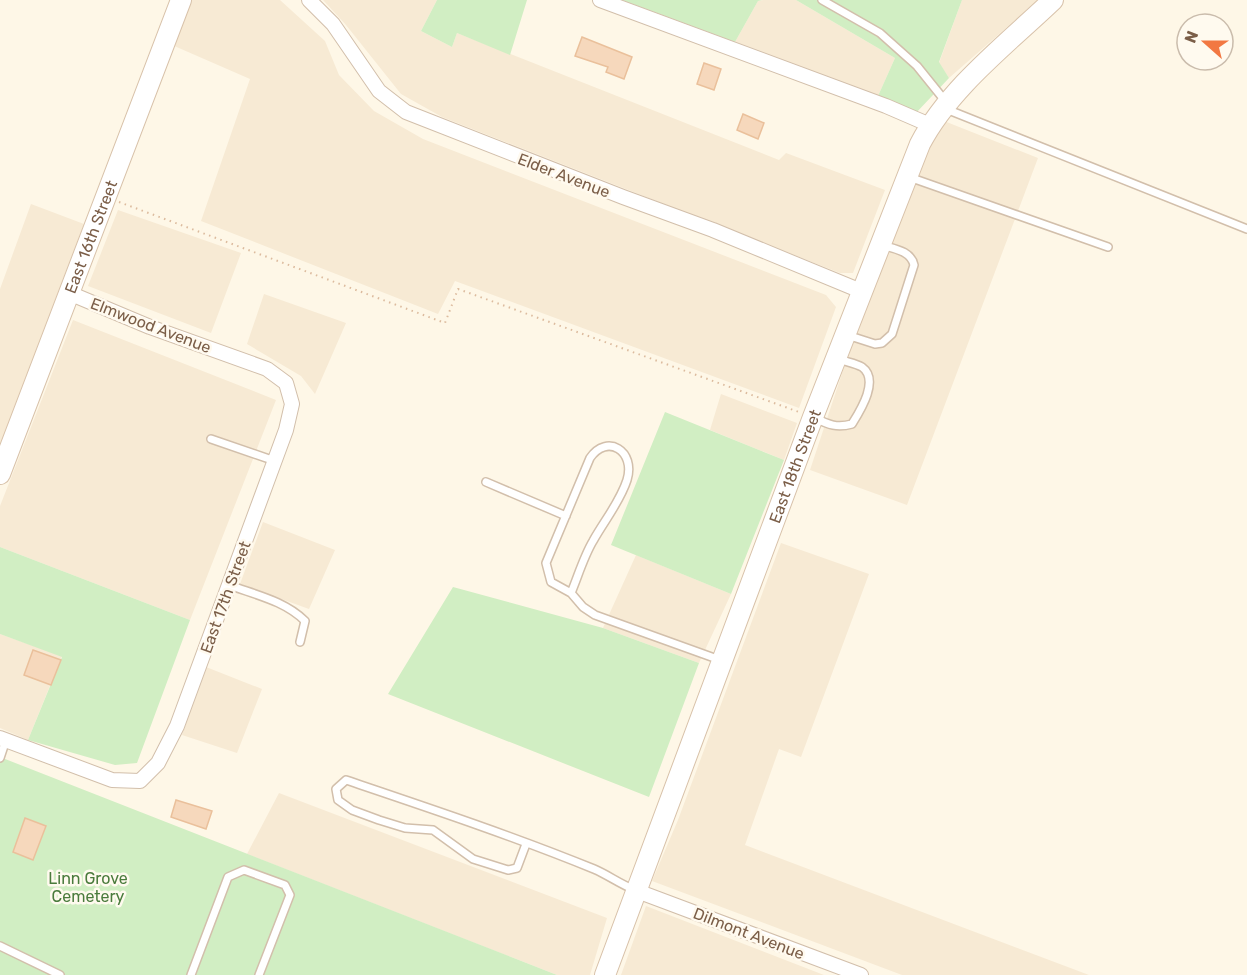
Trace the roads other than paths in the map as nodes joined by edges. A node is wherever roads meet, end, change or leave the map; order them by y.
1 (181, 0) edge
2 (309, 0) edge
3 (600, 0) edge
4 (822, 0) edge
5 (1053, 0) edge
6 (946, 106) junction
7 (930, 125) junction
8 (907, 176) junction
9 (1247, 229) edge
10 (879, 245) junction
11 (1108, 247) dead end
12 (861, 291) junction
13 (69, 293) junction
14 (845, 335) junction
15 (235, 357) joint
16 (836, 358) junction
17 (813, 417) junction
18 (211, 440) dead end
19 (275, 461) junction
20 (0, 474) edge
21 (486, 482) dead end
22 (566, 516) junction
23 (229, 585) junction
24 (571, 593) junction
25 (300, 642) dead end
26 (722, 661) junction
27 (3, 739) edge
28 (0, 758) edge
29 (526, 844) junction
30 (637, 891) junction
31 (0, 946) edge
32 (60, 975) edge
33 (191, 975) edge
34 (259, 975) edge
35 (605, 975) edge
36 (861, 975) edge

1 - 13 street, East 16th Street
2 - 12 street, Elder Avenue
3 - 7 street
4 - 6 lane
5 - 6 street, East 18th Street
6 - 7 street, East 18th Street
6 - 9 lane
7 - 8 street, East 18th Street
8 - 10 street, East 18th Street
8 - 11 lane
10 - 12 street, East 18th Street
10 - 14 lane
12 - 14 street, East 18th Street
13 - 15 street, Elmwood Avenue
13 - 20 street, East 16th Street
14 - 16 street, East 18th Street
15 - 19 street, East 17th Street
16 - 17 street, East 18th Street
16 - 17 lane
17 - 26 street, East 18th Street
18 - 19 lane
19 - 23 street, East 17th Street
21 - 22 lane
22 - 24 lane
22 - 24 lane
23 - 25 lane
23 - 27 street, East 17th Street
24 - 26 lane
26 - 30 street, East 18th Street
27 - 28 lane
29 - 29 lane
29 - 30 lane
30 - 35 street, East 18th Street
30 - 36 street, Dilmont Avenue
31 - 32 lane
33 - 34 lane

